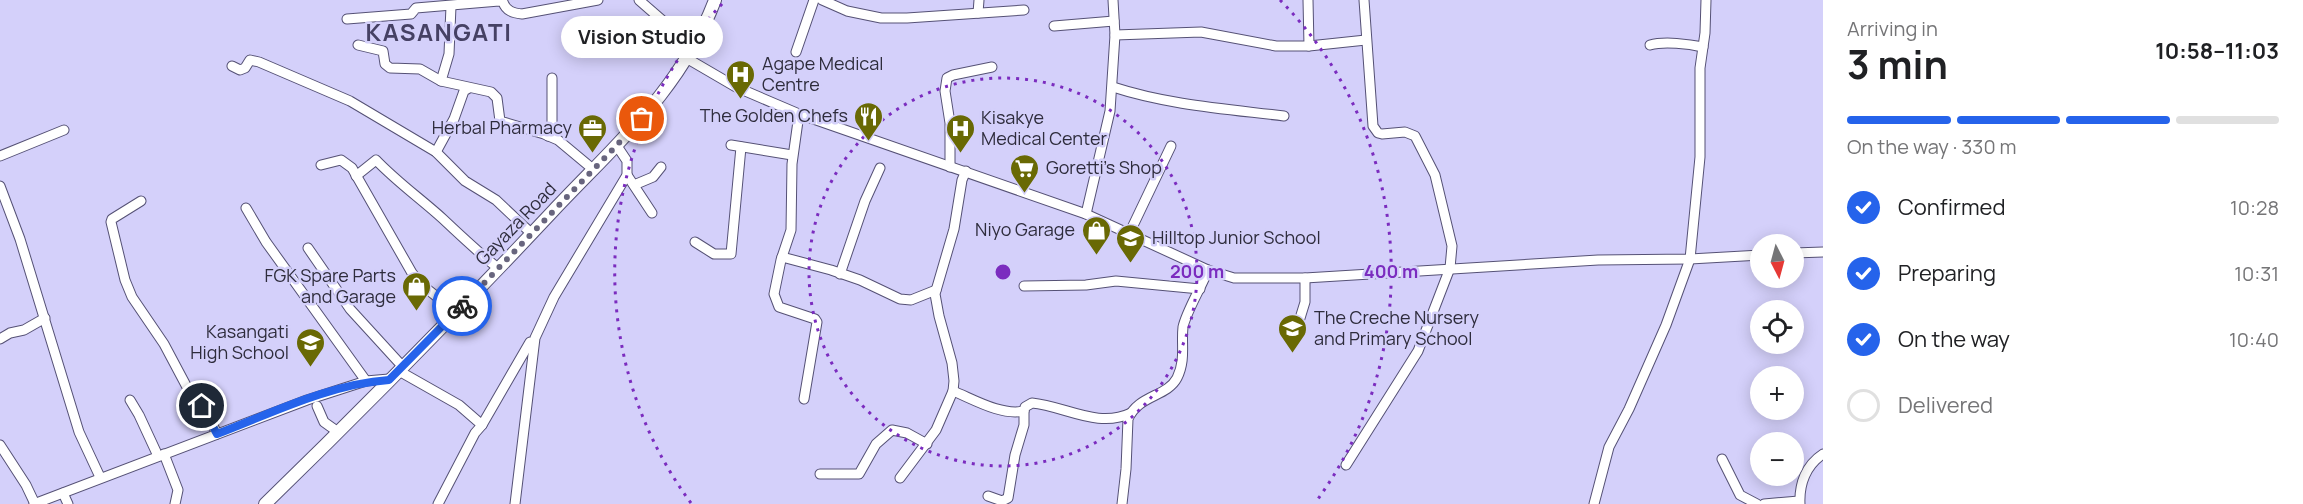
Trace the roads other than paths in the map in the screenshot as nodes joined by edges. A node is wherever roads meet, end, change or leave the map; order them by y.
1 (598, 0) edge
2 (639, 0) edge
3 (715, 0) edge
4 (814, 0) edge
5 (822, 0) edge
6 (979, 0) edge
7 (1113, 0) edge
8 (1308, 0) edge
9 (1364, 0) edge
10 (1706, 0) edge
11 (413, 4) edge
12 (451, 6) junction
13 (1024, 9) dead end
14 (978, 13) junction
15 (347, 19) dead end
16 (1114, 21) junction
17 (1054, 26) dead end
18 (1115, 35) junction
19 (1366, 40) junction
20 (358, 45) dead end
21 (1650, 45) dead end
22 (1309, 46) junction
23 (1703, 47) junction
24 (796, 52) dead end
25 (688, 59) junction
26 (232, 66) dead end
27 (992, 67) dead end
28 (552, 78) dead end
29 (441, 81) junction
30 (1113, 87) junction
31 (469, 88) junction
32 (799, 114) junction
33 (1284, 116) dead end
34 (64, 130) dead end
35 (548, 136) junction
36 (617, 146) junction
37 (1171, 146) dead end
38 (436, 152) junction
39 (792, 154) junction
40 (0, 156) edge
41 (321, 165) dead end
42 (951, 166) junction
43 (661, 167) dead end
44 (880, 168) dead end
45 (594, 170) junction
46 (966, 171) junction
47 (627, 175) junction
48 (356, 176) junction
49 (634, 185) junction
50 (0, 186) edge
51 (141, 201) dead end
52 (246, 208) dead end
53 (652, 213) dead end
54 (1086, 214) junction
55 (532, 234) junction
56 (1129, 234) junction
57 (694, 242) dead end
58 (308, 248) dead end
59 (1823, 252) edge
60 (1804, 253) edge
61 (1750, 256) edge
62 (782, 257) junction
63 (1690, 259) junction
64 (1450, 268) junction
65 (499, 269) junction
66 (1208, 270) junction
67 (840, 274) junction
68 (1305, 278) junction
69 (1024, 286) dead end
70 (1200, 289) junction
71 (936, 290) junction
72 (456, 312) junction
73 (45, 318) junction
74 (539, 327) junction
75 (1297, 328) dead end
76 (0, 339) edge
77 (401, 369) junction
78 (389, 380) junction
79 (366, 381) junction
80 (952, 391) junction
81 (804, 399) dead end
82 (130, 400) dead end
83 (317, 406) dead end
84 (1024, 411) junction
85 (1130, 416) junction
86 (1105, 423) dead end
87 (482, 425) junction
88 (338, 432) junction
89 (217, 434) junction
90 (927, 444) junction
91 (0, 445) edge
92 (1823, 454) edge
93 (161, 455) junction
94 (1722, 459) dead end
95 (1346, 465) dead end
96 (820, 474) dead end
97 (100, 477) junction
98 (900, 478) dead end
99 (63, 493) junction
100 (988, 496) dead end
101 (1800, 502) edge
102 (34, 504) edge
103 (68, 504) edge
104 (175, 504) edge
105 (265, 504) edge
106 (438, 504) edge
107 (515, 504) edge
108 (1122, 504) edge
109 (1594, 504) edge
110 (1757, 504) edge
111 (1764, 504) edge

1 - 12 street
2 - 25 street
3 - 25 main road, Gayaza Road
4 - 24 street
5 - 14 street
6 - 14 street
7 - 16 street
8 - 22 street
9 - 19 street
10 - 23 street
11 - 12 street
11 - 15 street
12 - 29 street
13 - 14 street
16 - 17 street
16 - 18 street
18 - 22 street
18 - 30 street
19 - 22 street
19 - 64 street
20 - 29 street
21 - 23 street
23 - 63 street
25 - 32 street
25 - 36 main road, Gayaza Road
26 - 38 street
27 - 42 street
28 - 35 street
29 - 31 street
30 - 33 street
30 - 54 street
31 - 35 street
31 - 38 street
32 - 39 street
32 - 42 street
34 - 40 street
35 - 45 street
36 - 45 main road, Gayaza Road
36 - 47 street
37 - 56 street
38 - 55 street
39 - 57 street
39 - 62 street
41 - 48 street
42 - 46 street
43 - 49 street
44 - 67 street
45 - 55 main road, Gayaza Road
46 - 54 street
46 - 71 street
47 - 49 street
47 - 74 street
48 - 65 street
48 - 72 street
49 - 53 street
50 - 73 street
51 - 89 street
52 - 79 street
54 - 56 street
55 - 65 main road, Gayaza Road
56 - 66 street
58 - 77 street
59 - 60 street
61 - 63 street
62 - 67 street
62 - 81 street
63 - 64 street
63 - 109 street
64 - 68 street
64 - 95 street
65 - 72 main road, Gayaza Road
66 - 68 street
66 - 70 street
67 - 71 street
68 - 75 street
69 - 70 street
70 - 85 street
71 - 80 street
72 - 77 main road, Gayaza Road
73 - 76 street
73 - 97 street
74 - 87 street
74 - 107 street
77 - 78 main road, Gayaza Road
77 - 87 street
78 - 79 street
78 - 88 main road, Gayaza Road
79 - 89 street
80 - 84 street
80 - 90 street
82 - 93 street
83 - 88 street
84 - 85 street
84 - 100 street
85 - 86 street
85 - 108 street
87 - 106 street
88 - 105 main road, Gayaza Road
89 - 93 street
90 - 96 street
90 - 98 street
91 - 102 street
92 - 101 street
93 - 97 street
93 - 104 street
94 - 110 street
97 - 99 street
99 - 102 street
99 - 103 street
101 - 111 street

